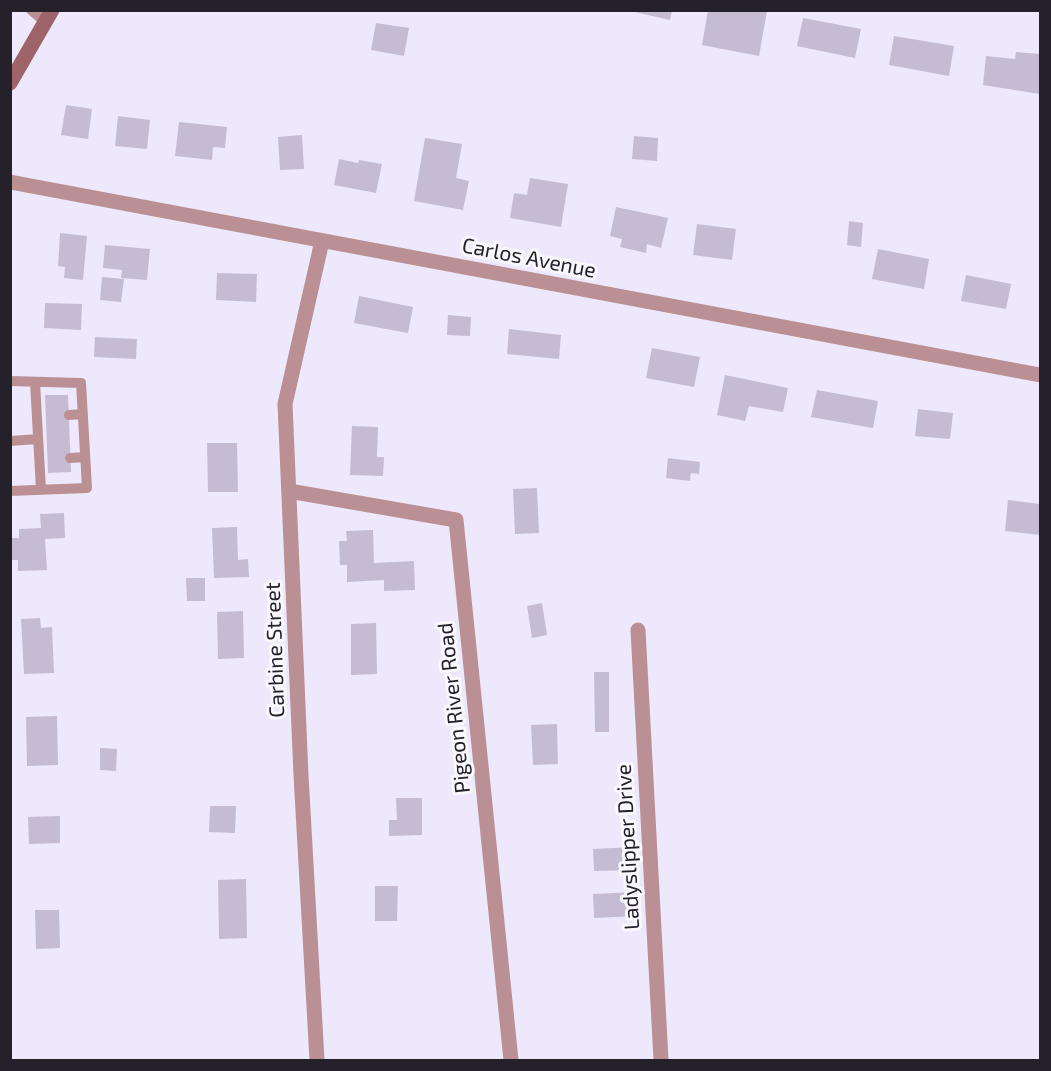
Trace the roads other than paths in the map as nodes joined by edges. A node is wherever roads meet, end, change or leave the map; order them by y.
1 (31, 10) edge
2 (49, 16) edge
3 (10, 83) edge
4 (10, 182) edge
5 (322, 241) junction
6 (1041, 375) edge
7 (10, 381) edge
8 (35, 382) junction
9 (82, 414) junction
10 (69, 415) dead end
11 (38, 439) junction
12 (10, 441) edge
13 (85, 457) junction
14 (70, 458) dead end
15 (41, 490) junction
16 (10, 491) edge
17 (289, 491) junction
18 (638, 630) dead end
19 (317, 1060) edge
20 (511, 1060) edge
21 (661, 1060) edge

1 - 2 lane
2 - 3 street
4 - 5 street, Carlos Avenue
5 - 6 street, Carlos Avenue
5 - 17 street, Carbine Street
7 - 8 lane
8 - 9 lane
8 - 11 lane
9 - 10 lane
9 - 13 lane
11 - 12 lane
11 - 15 lane
13 - 14 lane
13 - 15 lane
15 - 16 lane
17 - 19 street, Carbine Street
17 - 20 street, Pigeon River Road
18 - 21 street, Ladyslipper Drive

